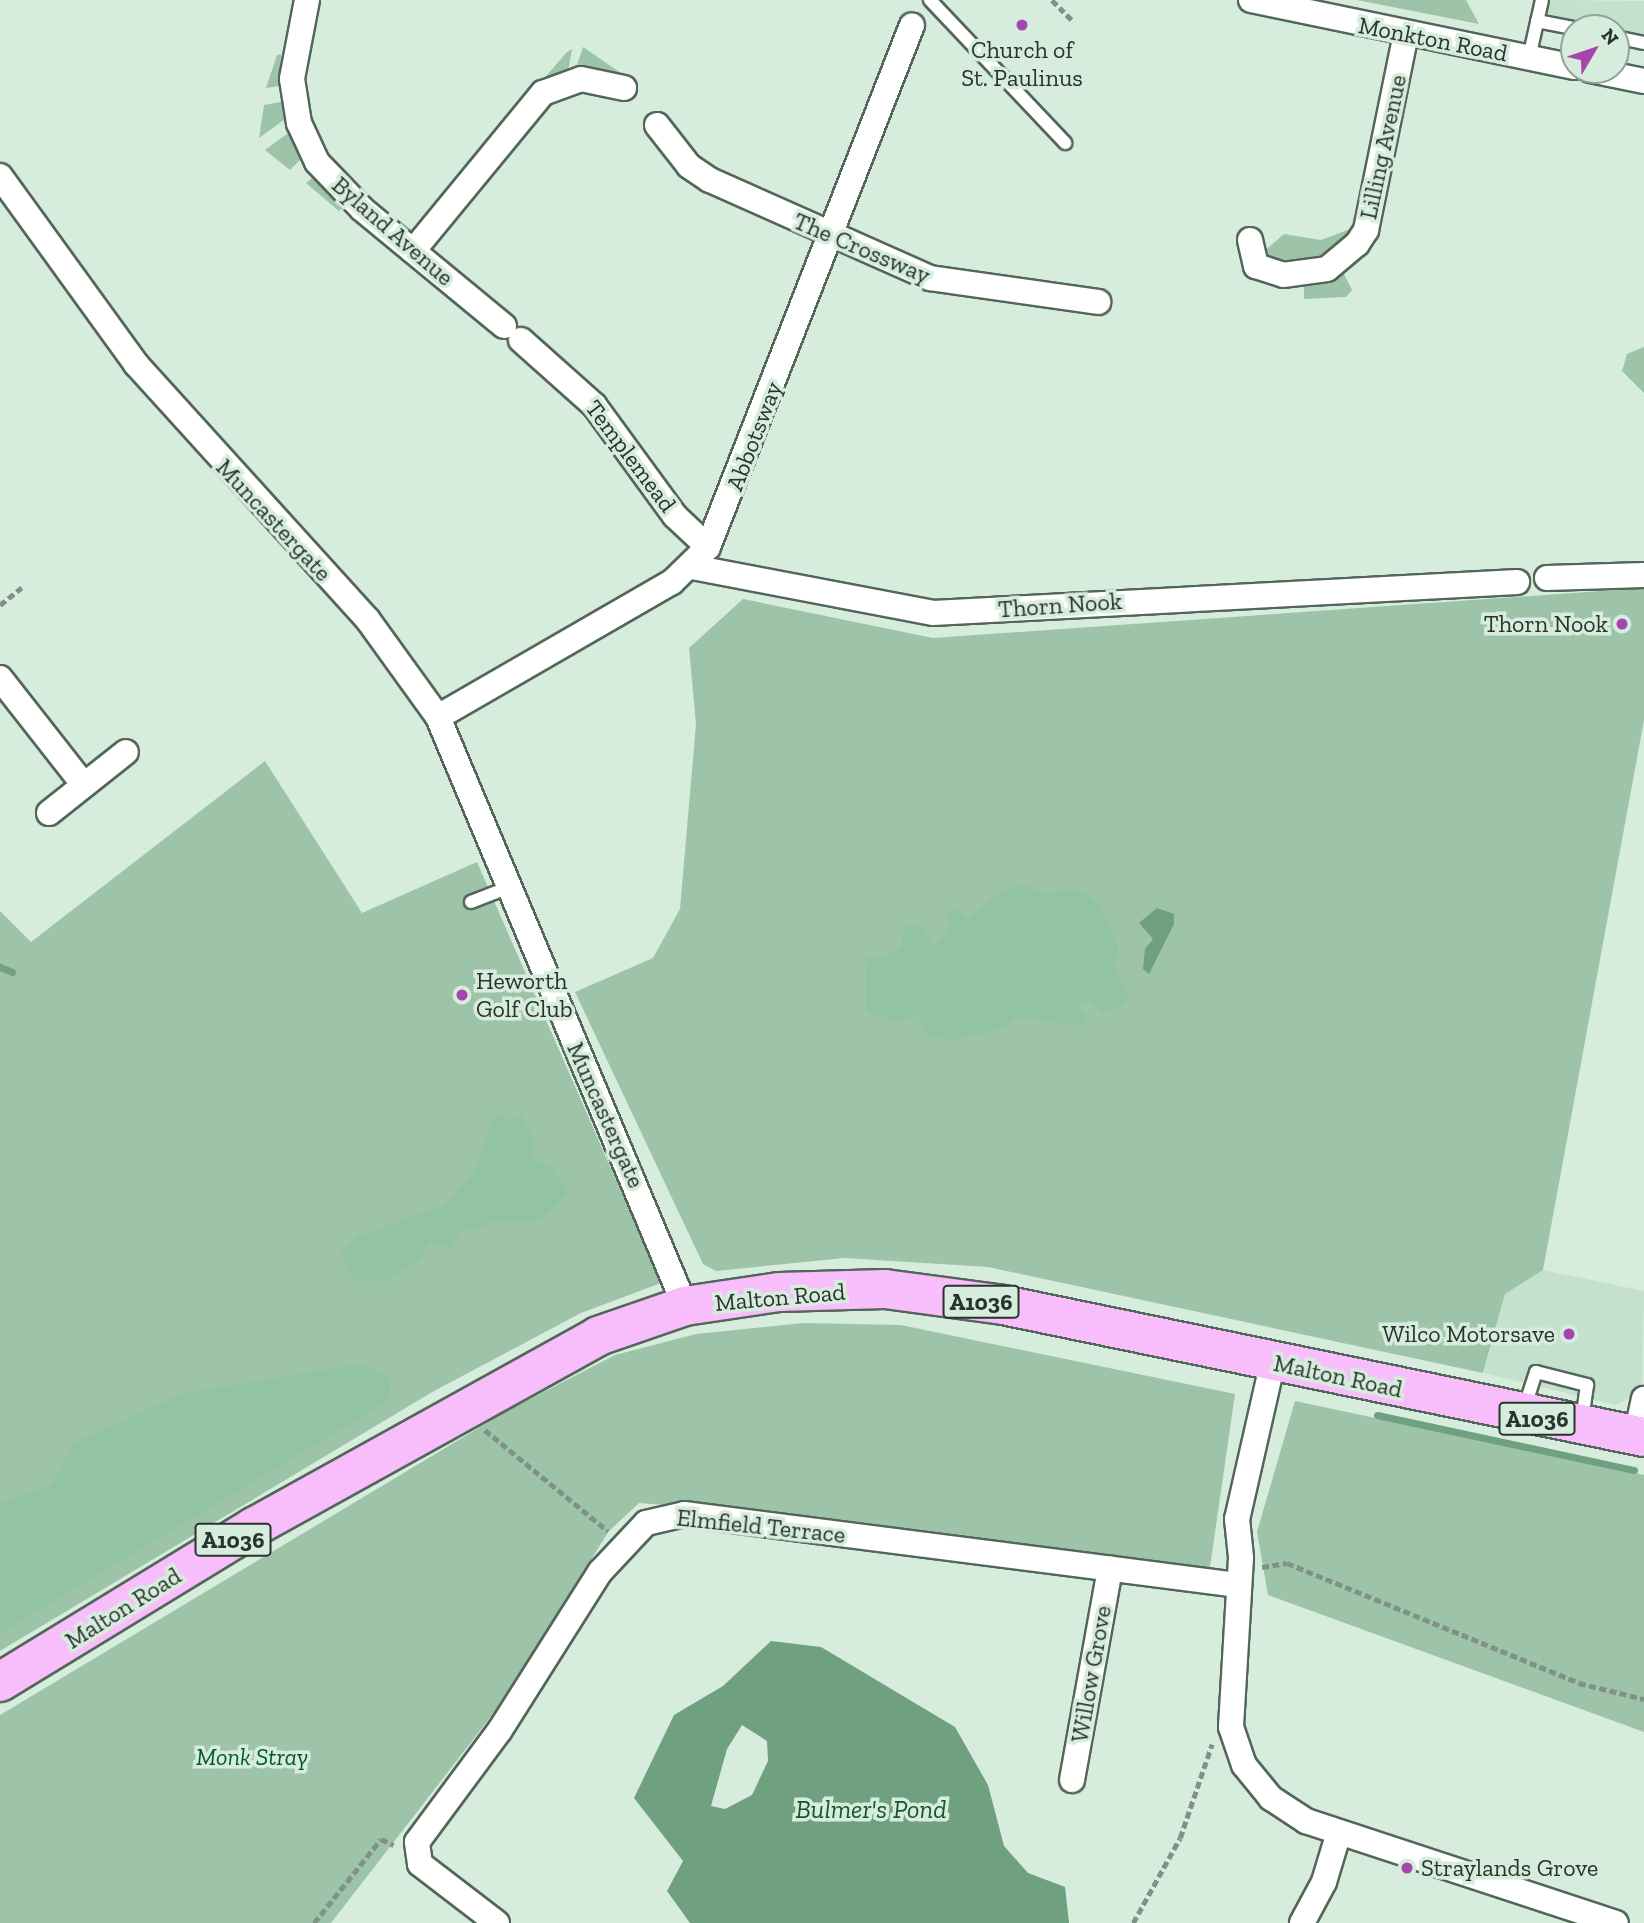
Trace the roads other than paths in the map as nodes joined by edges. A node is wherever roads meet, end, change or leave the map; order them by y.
1 (307, 0) edge
2 (930, 0) edge
3 (1251, 0) edge
4 (1542, 0) edge
5 (1537, 21) junction
6 (912, 25) dead end
7 (1560, 25) edge
8 (1406, 33) junction
9 (1529, 58) junction
10 (1560, 64) edge
11 (624, 88) dead end
12 (657, 125) dead end
13 (1065, 143) dead end
14 (0, 176) edge
15 (831, 237) junction
16 (1250, 240) dead end
17 (413, 251) junction
18 (1098, 302) dead end
19 (513, 333) joint
20 (708, 547) junction
21 (692, 567) junction
22 (1644, 575) edge
23 (1547, 578) dead end
24 (1517, 582) dead end
25 (0, 678) edge
26 (438, 717) junction
27 (126, 752) dead end
28 (84, 785) junction
29 (49, 813) dead end
30 (512, 886) junction
31 (471, 902) dead end
32 (685, 1306) junction
33 (1273, 1362) junction
34 (1644, 1399) edge
35 (1640, 1437) edge
36 (1110, 1568) junction
37 (1238, 1585) junction
38 (0, 1682) edge
39 (1072, 1780) dead end
40 (1339, 1832) junction
41 (497, 1923) edge
42 (1302, 1923) edge
43 (1614, 1923) edge

1 - 17 street, Byland Avenue
2 - 13 lane
3 - 8 street, Monkton Road
4 - 5 lane
5 - 7 lane
5 - 9 lane
6 - 15 street, Abbotsway
8 - 9 street, Monkton Road
8 - 16 street, Lilling Avenue
9 - 10 street, Monkton Road
11 - 17 street
12 - 15 street, The Crossway
14 - 26 street, Muncastergate
15 - 18 street, The Crossway
15 - 20 street, Abbotsway
17 - 19 street, Byland Avenue
19 - 20 street, Templemead
20 - 21 street, Abbotsway
21 - 24 street, Thorn Nook
21 - 26 street, Abbotsway
22 - 23 street
25 - 28 street
26 - 30 street, Muncastergate
27 - 28 street
28 - 29 street
30 - 31 lane
30 - 32 street, Muncastergate
32 - 33 main road, Malton Road / A1036
32 - 38 main road, Malton Road / A1036
33 - 35 main road, Malton Road / A1036
33 - 37 street
34 - 35 street
36 - 37 street, Elmfield Terrace
36 - 39 street, Willow Grove
36 - 41 street, Elmfield Terrace
37 - 40 street
40 - 42 street
40 - 43 street

